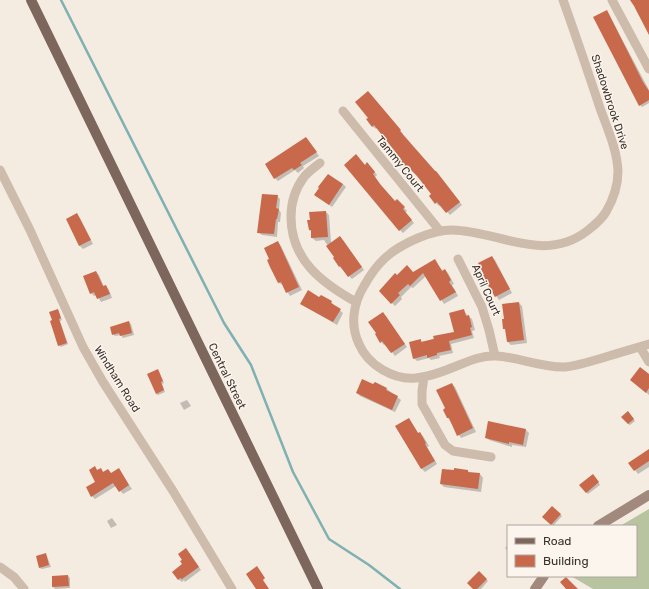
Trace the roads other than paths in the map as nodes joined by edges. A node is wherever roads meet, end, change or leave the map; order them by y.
1 (31, 0) edge
2 (563, 0) edge
3 (612, 0) edge
4 (649, 69) edge
5 (342, 112) dead end
6 (320, 163) dead end
7 (0, 170) edge
8 (440, 231) junction
9 (458, 259) dead end
10 (356, 302) junction
11 (649, 344) edge
12 (640, 347) junction
13 (495, 356) junction
14 (649, 362) edge
15 (424, 377) junction
16 (491, 457) dead end
17 (649, 495) edge
18 (600, 525) edge
19 (0, 567) edge
20 (543, 577) edge
21 (24, 589) edge
22 (232, 589) edge
23 (318, 589) edge
24 (535, 589) edge

1 - 23 main road, Central Street
2 - 8 street, Shadowbrook Drive
3 - 4 street
5 - 8 street, Tammy Court
6 - 10 street
7 - 22 street, Windham Road
8 - 10 street, Shadowbrook Drive
9 - 13 street, April Court
10 - 15 street, Shadowbrook Drive
11 - 12 street, Shadowbrook Drive
12 - 13 street, Shadowbrook Drive
12 - 14 street
13 - 15 street, Shadowbrook Drive
15 - 16 street
17 - 18 street
19 - 21 street
20 - 24 street

